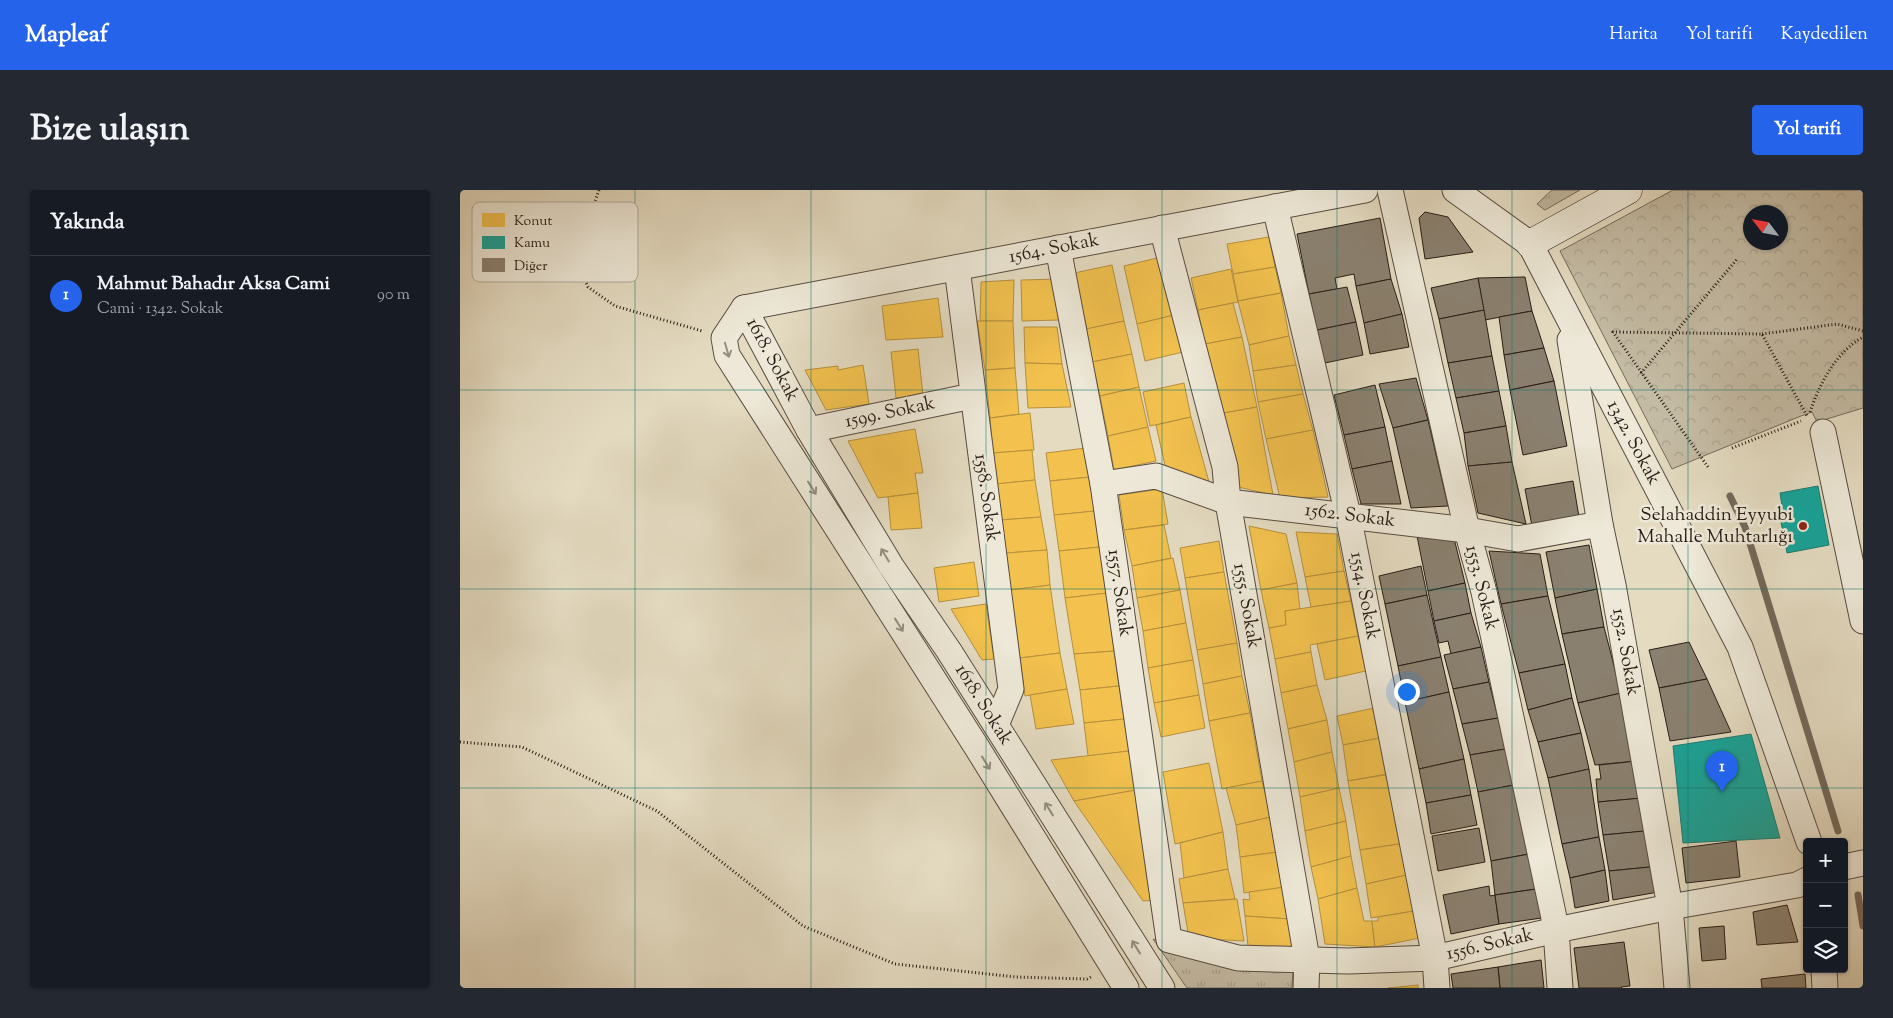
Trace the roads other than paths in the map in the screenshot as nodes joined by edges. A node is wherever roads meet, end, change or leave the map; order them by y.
1 (1365, 190) edge
2 (1390, 190) edge
3 (1455, 190) edge
4 (1628, 190) edge
5 (1275, 207) junction
6 (1162, 228) junction
7 (1530, 244) junction
8 (1058, 248) junction
9 (956, 268) junction
10 (744, 308) junction
11 (1567, 317) junction
12 (972, 396) junction
13 (1815, 425) road end
14 (809, 430) junction
15 (1103, 484) junction
16 (1228, 502) junction
17 (1348, 515) junction
18 (1600, 524) junction
19 (1466, 530) junction
20 (1863, 621) edge
21 (996, 725) junction
22 (1808, 838) edge
23 (1863, 863) edge
24 (1848, 866) edge
25 (1803, 882) edge
26 (1670, 907) junction
27 (1556, 930) junction
28 (1169, 940) joint
29 (1436, 958) junction
30 (1307, 959) junction
31 (1824, 973) edge
32 (1120, 979) edge
33 (1162, 988) edge
34 (1306, 988) edge
35 (1438, 988) edge
36 (1560, 988) edge
37 (1677, 988) edge
38 (1825, 988) edge

1 - 5 street, 1564. Sokak
2 - 19 street, 1553. Sokak
3 - 7 street, 1342. Sokak
4 - 7 street
5 - 6 street, 1564. Sokak
5 - 17 street, 1554. Sokak
6 - 8 street, 1564. Sokak
6 - 16 street, 1555. Sokak
7 - 11 street, 1342. Sokak
8 - 9 street, 1564. Sokak
8 - 15 street, 1557. Sokak
9 - 10 street, 1564. Sokak
9 - 12 street, 1558. Sokak
10 - 14 street, 1618. Sokak
10 -> 32 street, 1618. Sokak
11 - 18 street, 1552. Sokak
11 - 22 street, 1342. Sokak
12 - 14 street, 1599. Sokak
12 - 21 street, 1558. Sokak
13 - 20 street
21 -> 14 street, 1618. Sokak
15 - 16 street, 1562. Sokak
15 - 28 street, 1557. Sokak
16 - 17 street, 1562. Sokak
16 - 30 street, 1555. Sokak
17 - 19 street, 1562. Sokak
17 - 29 street, 1554. Sokak
18 - 19 street, 1562. Sokak
18 - 26 street, 1552. Sokak
19 - 27 street, 1553. Sokak
33 -> 21 street, 1618. Sokak
23 - 24 street
25 - 26 street, 1556. Sokak
26 - 27 street, 1556. Sokak
26 - 37 street, 1552. Sokak
27 - 29 street, 1556. Sokak
27 - 36 street, 1553. Sokak
28 - 30 street, 1556. Sokak
29 - 30 street, 1556. Sokak
29 - 35 street, 1554. Sokak
30 - 34 street, 1555. Sokak
31 - 38 street

